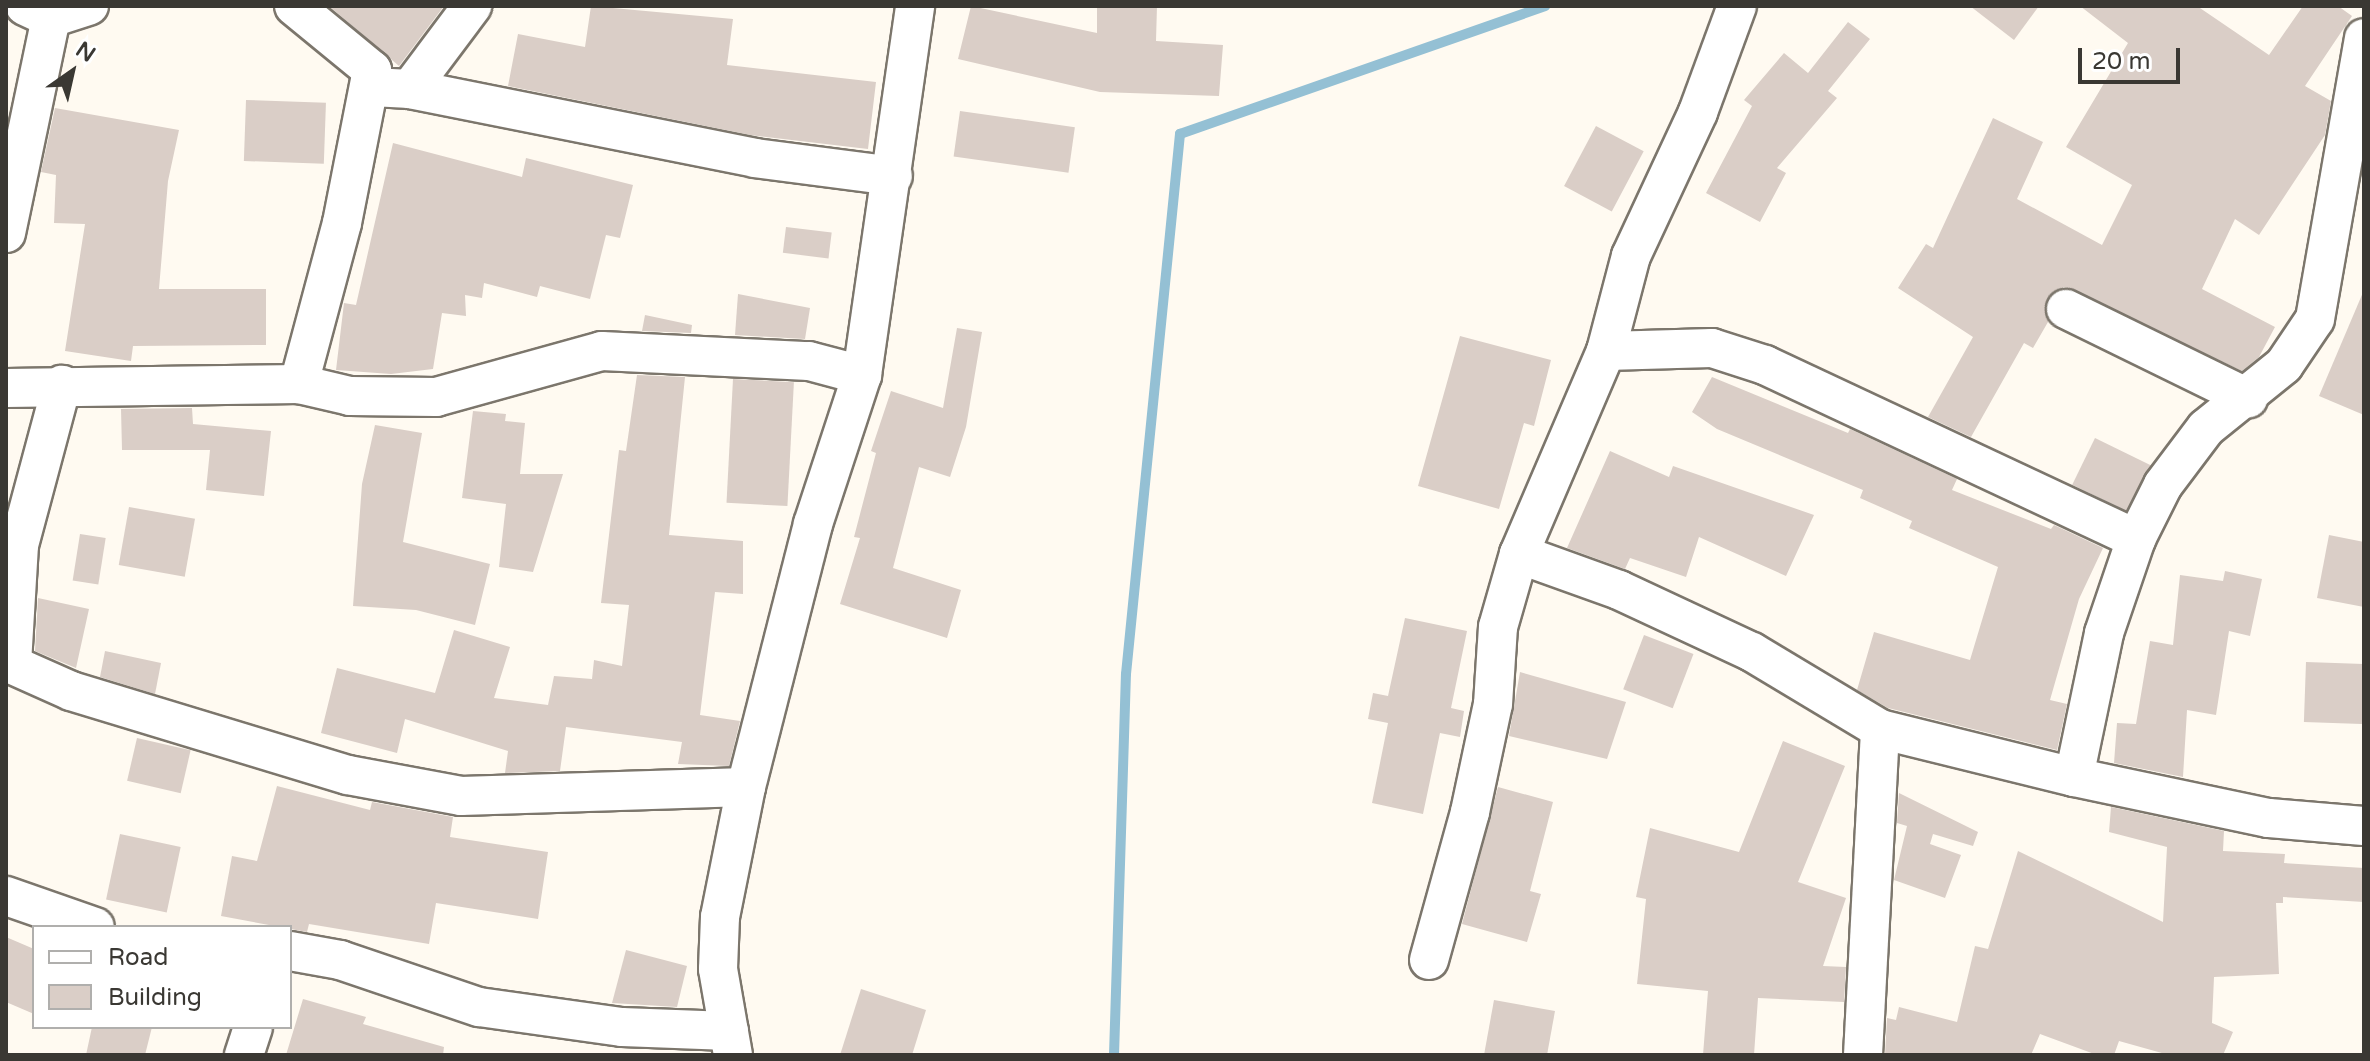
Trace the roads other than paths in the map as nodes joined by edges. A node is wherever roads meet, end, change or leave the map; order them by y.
1 (89, 6) edge
2 (294, 6) edge
3 (472, 6) edge
4 (915, 6) edge
5 (1737, 6) edge
6 (38, 12) edge
7 (2364, 38) edge
8 (372, 87) junction
9 (410, 89) junction
10 (893, 176) junction
11 (6, 233) edge
12 (2066, 309) dead end
13 (1606, 351) junction
14 (862, 375) junction
15 (299, 384) junction
16 (62, 385) junction
17 (6, 388) edge
18 (2248, 398) junction
19 (2136, 539) junction
20 (1519, 554) junction
21 (9, 663) edge
22 (1880, 729) junction
23 (2074, 777) junction
24 (746, 787) junction
25 (2364, 826) edge
26 (6, 896) edge
27 (89, 925) edge
28 (292, 951) edge
29 (1429, 960) dead end
30 (252, 1029) edge
31 (731, 1043) edge
32 (244, 1055) edge
33 (1863, 1055) edge

1 - 6 street
2 - 8 street
3 - 9 street
4 - 10 street
5 - 13 street
6 - 11 street
7 - 18 street
8 - 9 street
8 - 15 street
9 - 10 street
10 - 14 street
12 - 18 street
13 - 19 street
13 - 20 street
14 - 15 street
14 - 24 street
15 - 16 street
16 - 17 street
16 - 21 street
18 - 19 street
19 - 23 street
20 - 22 street
20 - 29 street
21 - 24 street
22 - 23 street
22 - 33 street
23 - 25 street
24 - 31 street
26 - 27 street
28 - 31 street
30 - 32 street

